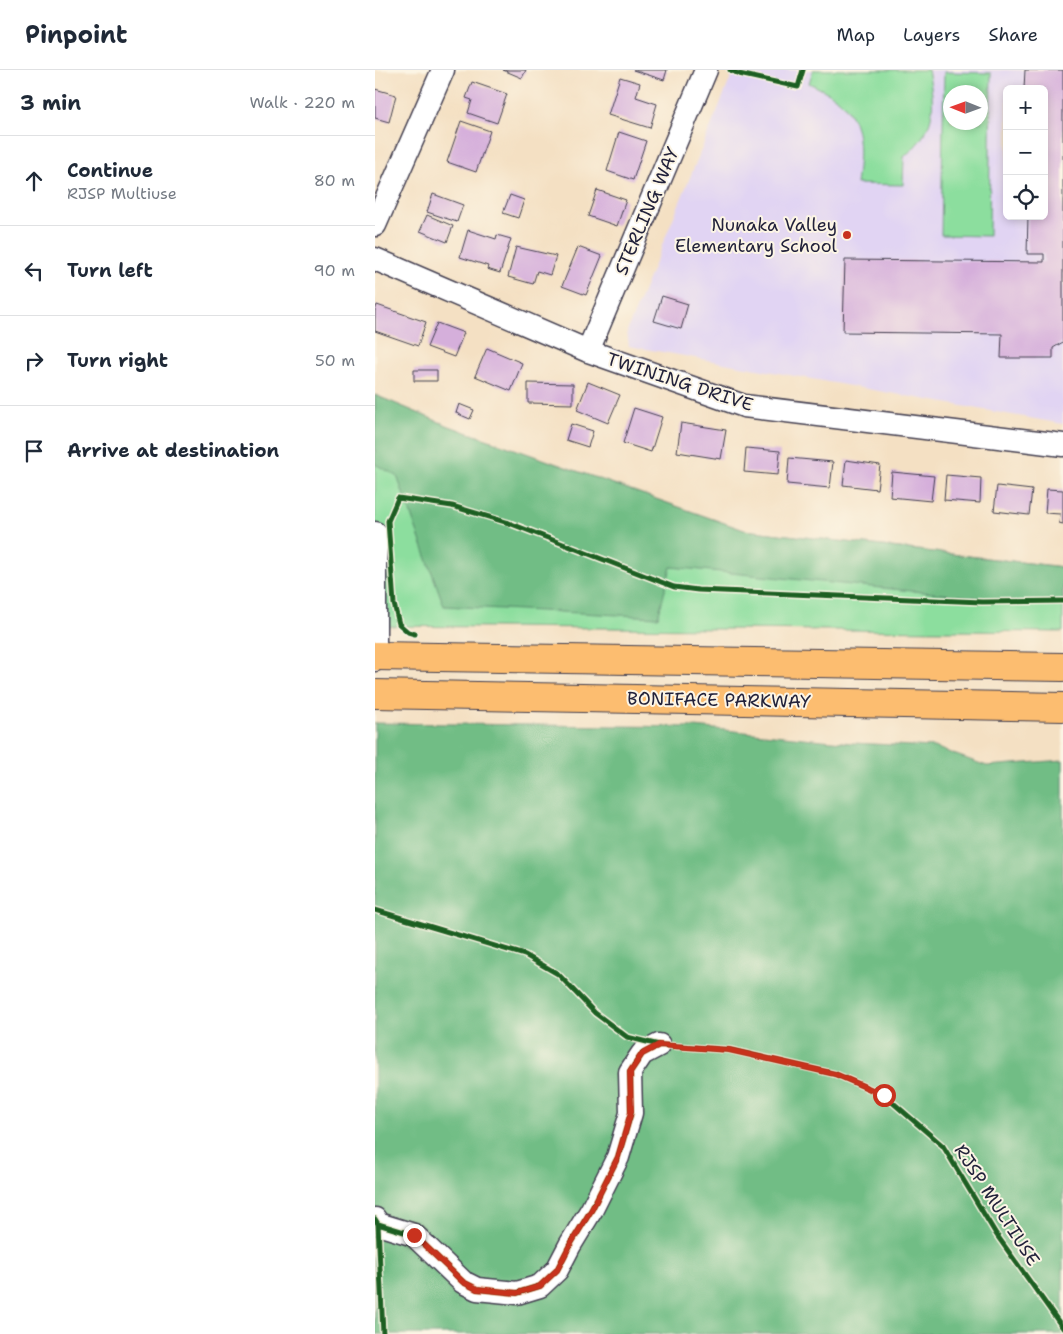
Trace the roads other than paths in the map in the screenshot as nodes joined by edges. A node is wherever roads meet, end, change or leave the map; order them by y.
1 (443, 70) edge
2 (706, 70) edge
3 (375, 225) edge
4 (375, 259) edge
5 (587, 351) junction
6 (1063, 445) edge
7 (375, 533) edge
8 (375, 656) edge
9 (375, 660) edge
10 (1063, 667) edge
11 (375, 694) edge
12 (1063, 707) edge
13 (659, 1045) dead end
14 (375, 1219) edge

1 - 3 street
2 - 5 street, STERLING WAY
4 - 5 street, TWINING DRIVE
5 - 6 street, TWINING DRIVE
7 - 8 street
8 - 9 street
8 - 10 main road
11 - 12 main road, BONIFACE PARKWAY
13 - 14 street

